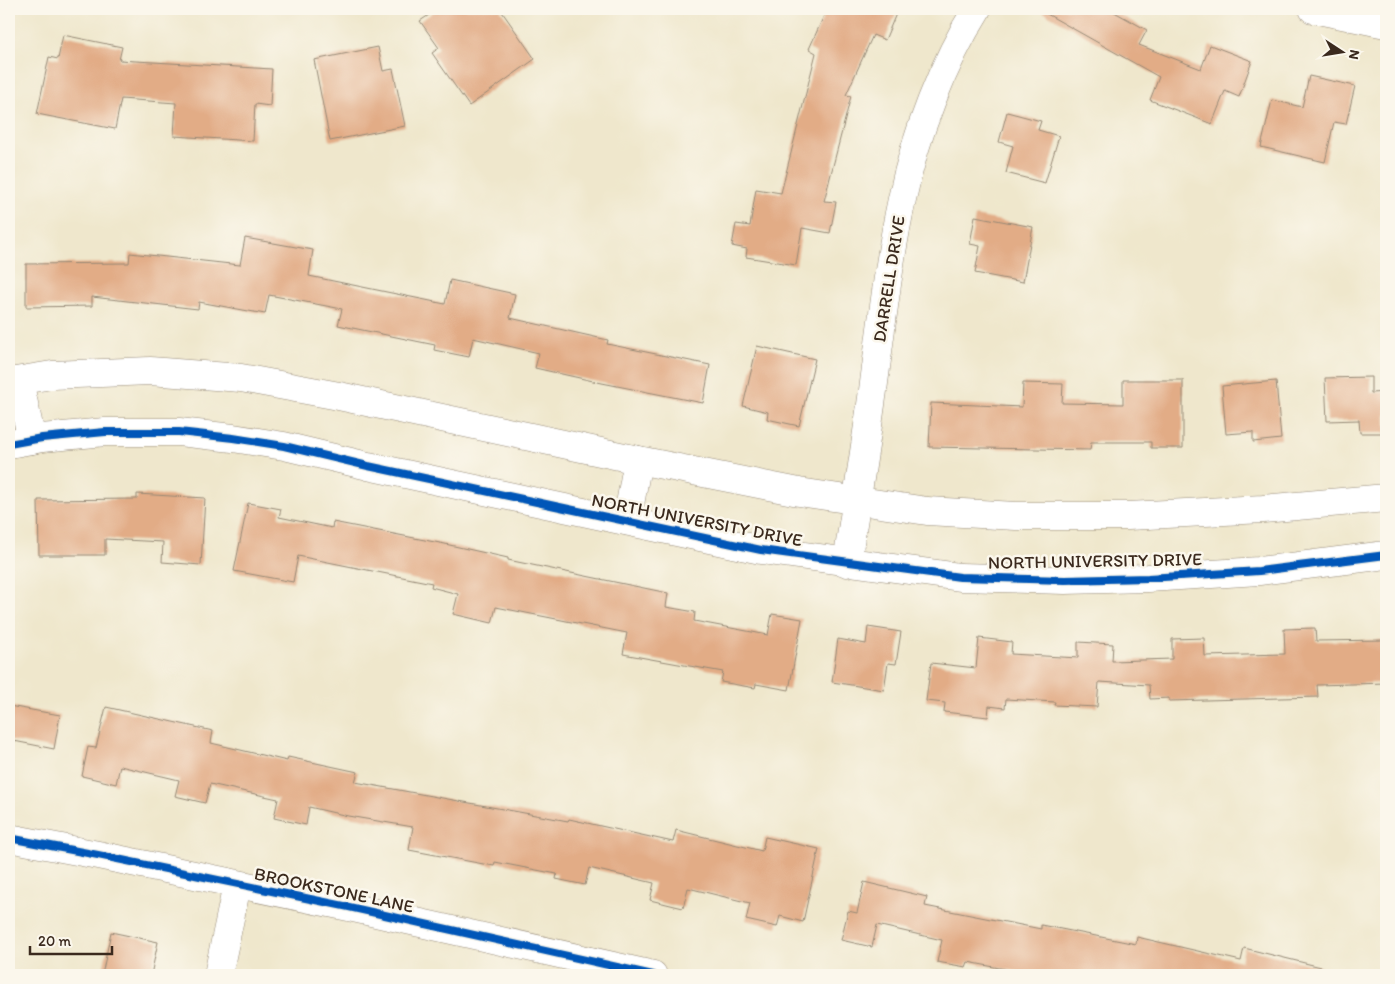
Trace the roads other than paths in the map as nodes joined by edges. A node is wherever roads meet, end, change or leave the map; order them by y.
1 (976, 9) edge
2 (1313, 9) edge
3 (1386, 24) edge
4 (14, 381) edge
5 (20, 442) edge
6 (638, 460) junction
7 (1386, 498) edge
8 (857, 500) junction
9 (627, 521) junction
10 (1386, 555) edge
11 (847, 563) junction
12 (9, 838) edge
13 (237, 885) junction
14 (218, 975) edge
15 (653, 975) edge

1 - 8 street, DARRELL DRIVE
2 - 3 street
4 - 5 street
4 - 6 street
5 - 9 street, NORTH UNIVERSITY DRIVE
6 - 8 street
6 - 9 street
7 - 8 street
8 - 11 street, DARRELL DRIVE
9 - 11 street, NORTH UNIVERSITY DRIVE
10 - 11 street, NORTH UNIVERSITY DRIVE
12 - 13 street, BROOKSTONE LANE
13 - 14 street
13 - 15 street, BROOKSTONE LANE

